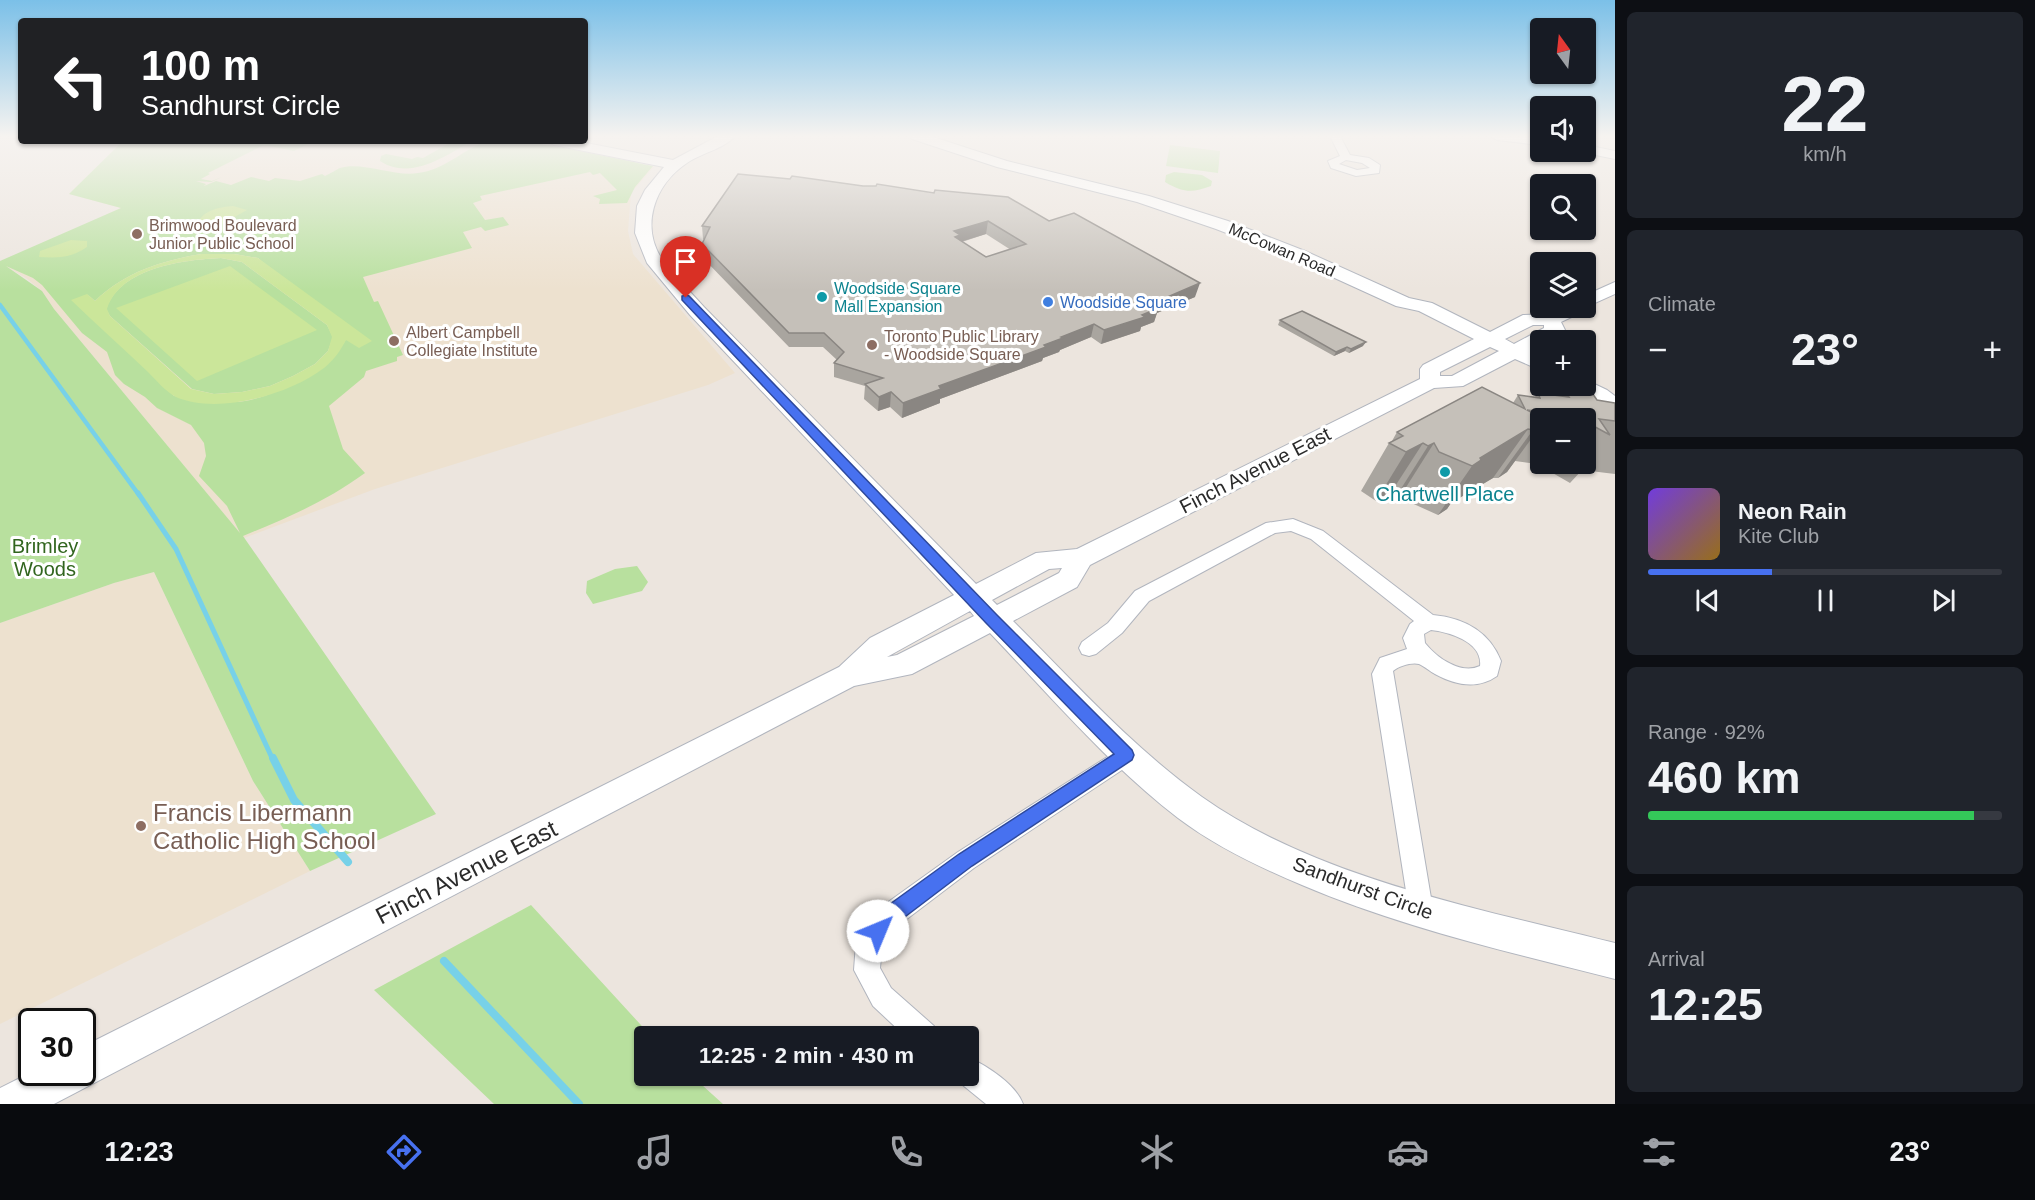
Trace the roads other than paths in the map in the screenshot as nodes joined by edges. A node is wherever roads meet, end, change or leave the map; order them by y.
1 (655, 188) edge
2 (1097, 188) edge
3 (1615, 287) edge
4 (1596, 297) edge
5 (1555, 318) edge
6 (1551, 320) junction
7 (1483, 342) junction
8 (1508, 354) junction
9 (1530, 361) edge
10 (1530, 369) edge
11 (1430, 382) junction
12 (1596, 392) edge
13 (1582, 396) edge
14 (1615, 407) edge
15 (981, 608) junction
16 (1428, 622) junction
17 (1089, 648) dead end
18 (1423, 656) junction
19 (1126, 755) junction
20 (1421, 910) junction
21 (1615, 961) edge
22 (913, 1026) edge
23 (96, 1061) edge
24 (979, 1080) edge
25 (47, 1086) edge
26 (12, 1104) edge
27 (1009, 1104) edge

1 - 15 main road, Sandhurst Circle
2 - 7 main road, McCowan Road
3 - 4 main road
5 - 6 main road, Finch Avenue East
6 - 7 main road, Finch Avenue East
6 - 8 main road, Finch Avenue East
7 - 8 main road, McCowan Road
7 - 11 main road, Finch Avenue East
8 - 9 main road, McCowan Road
8 - 10 main road, McCowan Road
8 - 11 main road, Finch Avenue East
11 - 15 main road, Finch Avenue East
12 - 14 main road
13 - 14 main road
15 - 19 main road, Sandhurst Circle
15 - 23 main road, Finch Avenue East
16 - 17 street
16 - 18 street
16 - 18 street
18 - 20 street
19 - 20 main road, Sandhurst Circle
19 - 22 street
20 - 21 main road, Sandhurst Circle
24 - 27 street
25 - 26 main road

